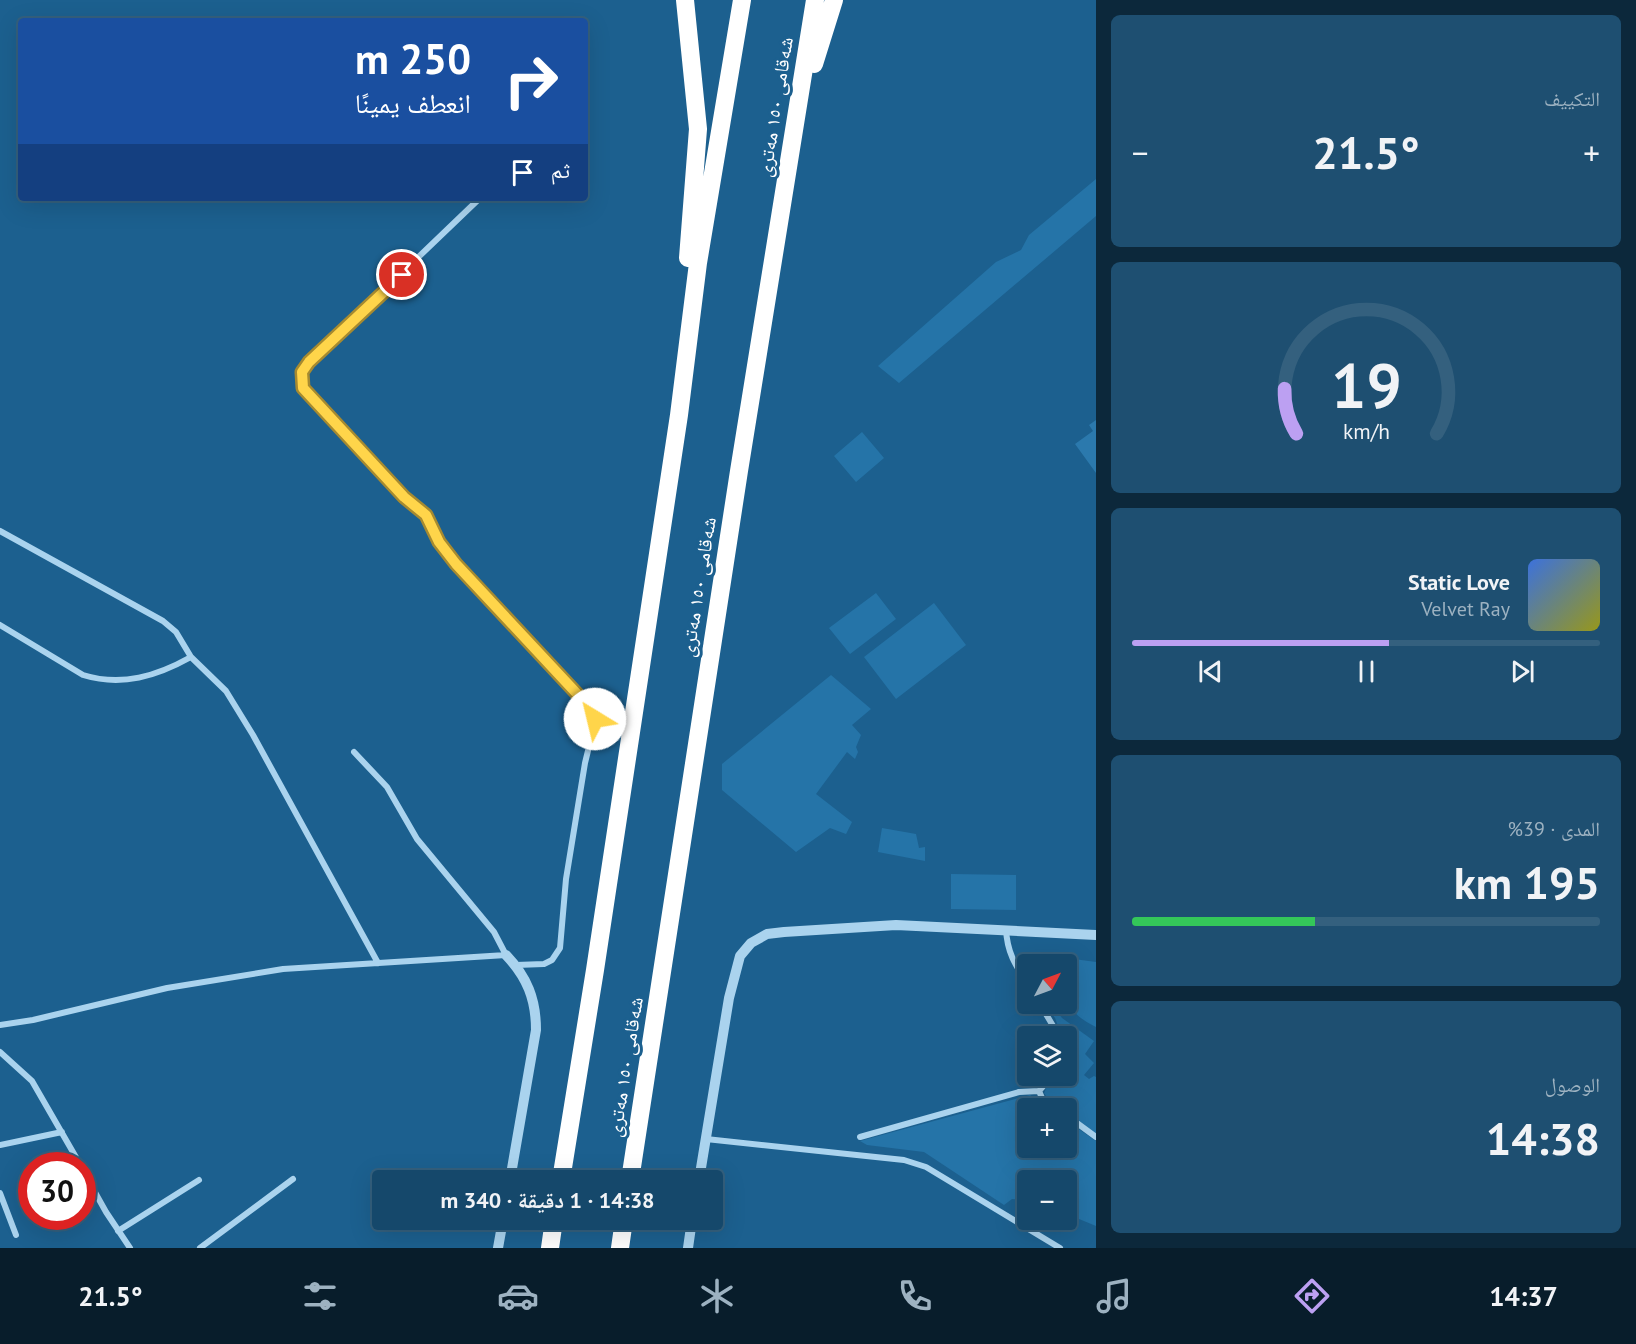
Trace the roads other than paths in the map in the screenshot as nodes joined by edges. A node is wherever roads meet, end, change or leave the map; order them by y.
1 (685, 0) edge
2 (742, 0) edge
3 (814, 0) edge
4 (834, 0) edge
5 (796, 120) junction
6 (477, 201) edge
7 (679, 415) junction
8 (0, 531) edge
9 (0, 625) edge
10 (191, 657) junction
11 (354, 753) dead end
12 (1006, 929) junction
13 (1096, 934) edge
14 (506, 955) junction
15 (378, 963) junction
16 (516, 965) junction
17 (1017, 968) edge
18 (0, 1025) edge
19 (0, 1052) edge
20 (1043, 1086) edge
21 (1039, 1091) junction
22 (1042, 1098) edge
23 (1077, 1123) edge
24 (62, 1132) junction
25 (860, 1137) dead end
26 (1096, 1137) edge
27 (706, 1139) junction
28 (0, 1145) edge
29 (73, 1152) edge
30 (512, 1170) edge
31 (563, 1170) edge
32 (632, 1170) edge
33 (701, 1170) edge
34 (293, 1179) dead end
35 (199, 1180) dead end
36 (96, 1192) edge
37 (0, 1193) edge
38 (501, 1230) edge
39 (553, 1230) edge
40 (623, 1230) edge
41 (691, 1230) edge
42 (118, 1231) junction
43 (16, 1235) dead end
44 (130, 1248) edge
45 (200, 1248) edge
46 (498, 1248) edge
47 (550, 1248) edge
48 (620, 1248) edge
49 (688, 1248) edge
50 (1060, 1248) edge

1 - 7 highway
2 - 7 highway
3 - 5 highway, شەقامی ١٥٠ مەتری
4 - 5 highway
5 - 32 highway, شەقامی ١٥٠ مەتری
6 - 16 street
7 - 31 highway
8 - 10 street
9 - 10 street
10 - 15 street
11 - 14 street
12 - 13 street
12 - 17 street
12 - 27 street
14 - 15 street
14 - 16 street
15 - 18 street
16 - 30 street
19 - 24 street
20 - 21 street
21 - 22 street
21 - 25 street
23 - 26 street
24 - 28 street
24 - 29 street
27 - 33 street
27 - 50 street
34 - 45 street
35 - 42 street
36 - 42 street
37 - 43 street
38 - 46 street
39 - 47 highway
40 - 48 highway
41 - 49 street
42 - 44 street

